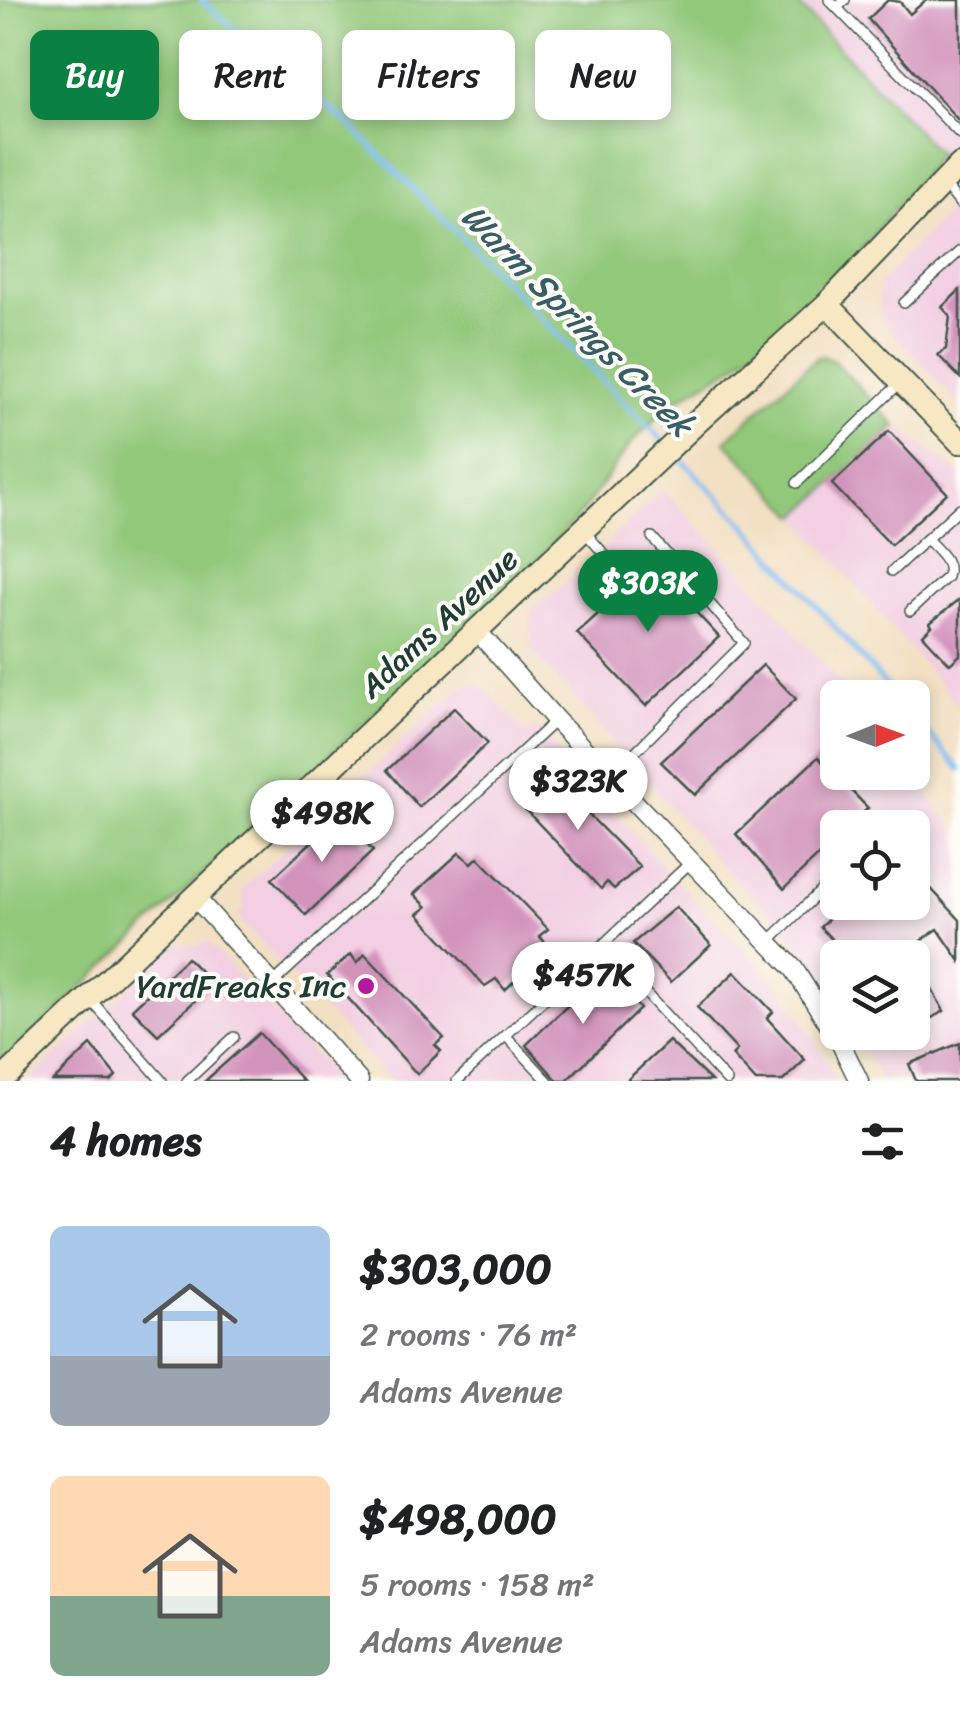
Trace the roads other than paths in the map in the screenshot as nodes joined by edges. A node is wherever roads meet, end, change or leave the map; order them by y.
1 (846, 0) edge
2 (833, 4) edge
3 (960, 134) edge
4 (960, 166) edge
5 (944, 184) junction
6 (960, 204) edge
7 (960, 252) edge
8 (904, 303) dead end
9 (827, 304) junction
10 (900, 383) junction
11 (960, 442) edge
12 (797, 483) dead end
13 (960, 508) edge
14 (583, 531) junction
15 (652, 537) dead end
16 (927, 539) junction
17 (618, 570) dead end
18 (892, 572) dead end
19 (910, 611) dead end
20 (478, 632) junction
21 (556, 720) junction
22 (610, 776) junction
23 (692, 862) junction
24 (820, 891) edge
25 (195, 897) junction
26 (768, 942) junction
27 (602, 946) junction
28 (273, 983) junction
29 (88, 997) junction
30 (506, 1036) junction
31 (234, 1037) dead end
32 (1, 1081) edge
33 (162, 1081) edge
34 (187, 1081) edge
35 (359, 1081) edge
36 (457, 1081) edge
37 (548, 1081) edge
38 (727, 1081) edge
39 (859, 1081) edge

1 - 2 lane
2 - 3 lane
4 - 5 street, Adams Avenue
5 - 6 lane
5 - 9 street, Adams Avenue
7 - 8 lane
9 - 10 street
9 - 14 street, Adams Avenue
10 - 11 street
10 - 12 lane
13 - 16 lane
14 - 17 lane
14 - 20 street, Adams Avenue
15 - 22 lane
16 - 18 lane
16 - 19 lane
20 - 21 street
20 - 25 street, Adams Avenue
21 - 22 street
21 - 28 lane
22 - 23 street
23 - 26 street
23 - 27 lane
24 - 26 lane
25 - 28 street
25 - 29 street, Adams Avenue
26 - 39 street
27 - 30 lane
27 - 38 lane
28 - 35 street
29 - 32 street, Adams Avenue
29 - 33 lane
30 - 36 lane
30 - 37 lane
31 - 34 lane

